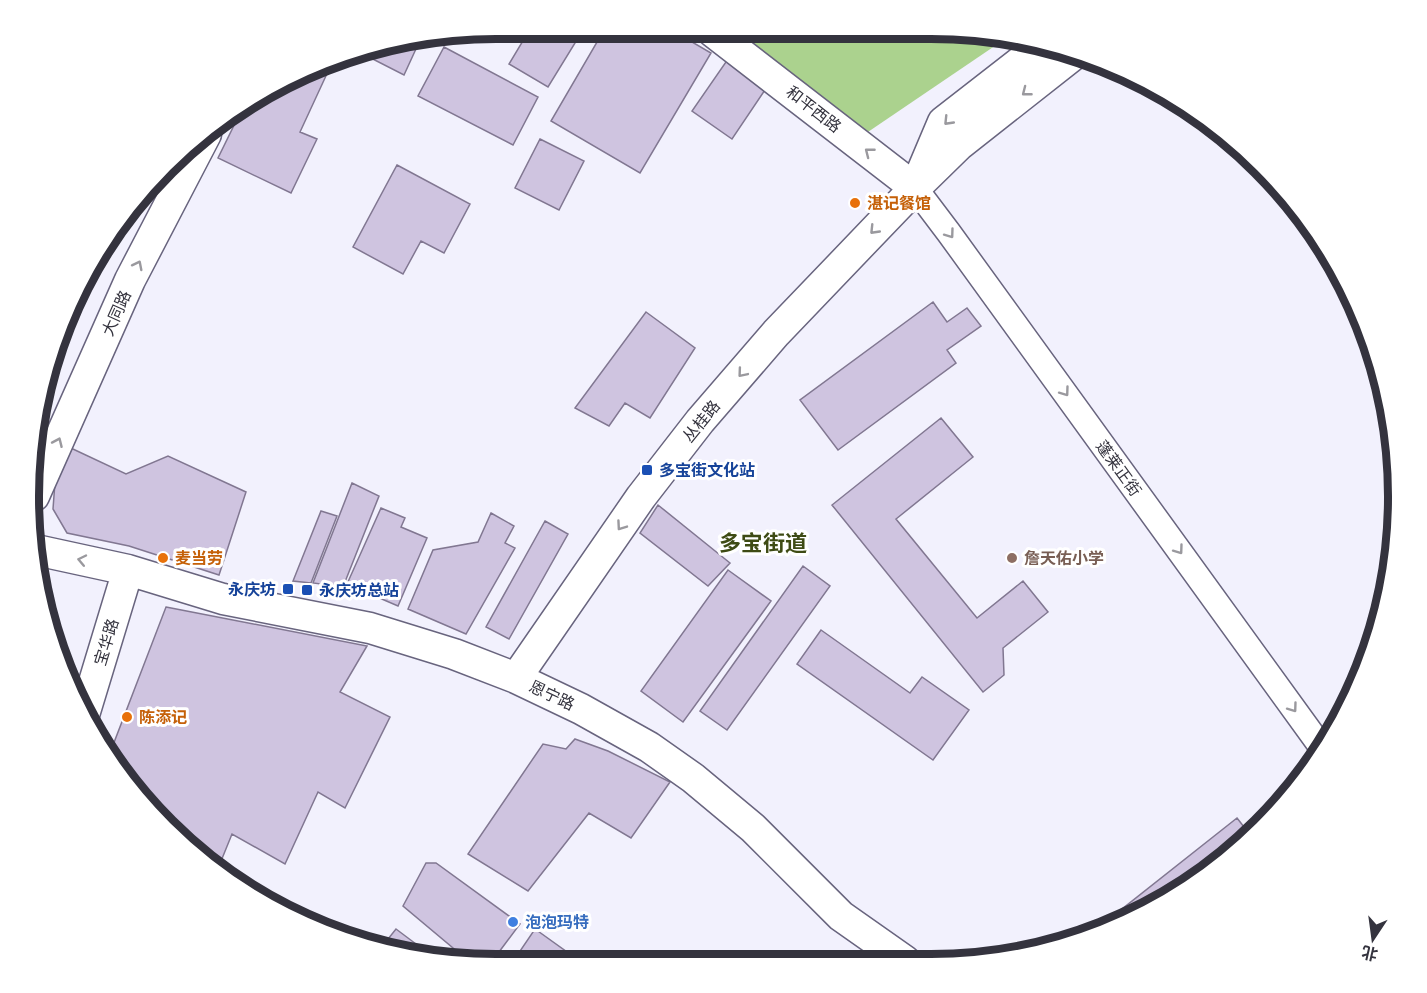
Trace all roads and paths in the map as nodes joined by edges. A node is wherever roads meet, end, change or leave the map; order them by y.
1 (722, 39) edge
2 (1034, 51) edge
3 (1067, 60) edge
4 (197, 151) edge
5 (915, 188) junction
6 (39, 484) edge
7 (43, 551) edge
8 (128, 570) junction
9 (516, 678) junction
10 (88, 702) edge
11 (1317, 741) edge
12 (895, 954) edge

5 -> 1 street, 和平西路
2 -> 5 street, 丛桂路
3 -> 5 street, 丛桂路
6 -> 4 street, 大同路
5 -> 9 street, 丛桂路
5 -> 11 street, 蓬莱正街
8 -> 7 street, 恩宁路
8 - 9 street, 恩宁路
8 - 10 street, 宝华路
9 - 12 street, 恩宁路

